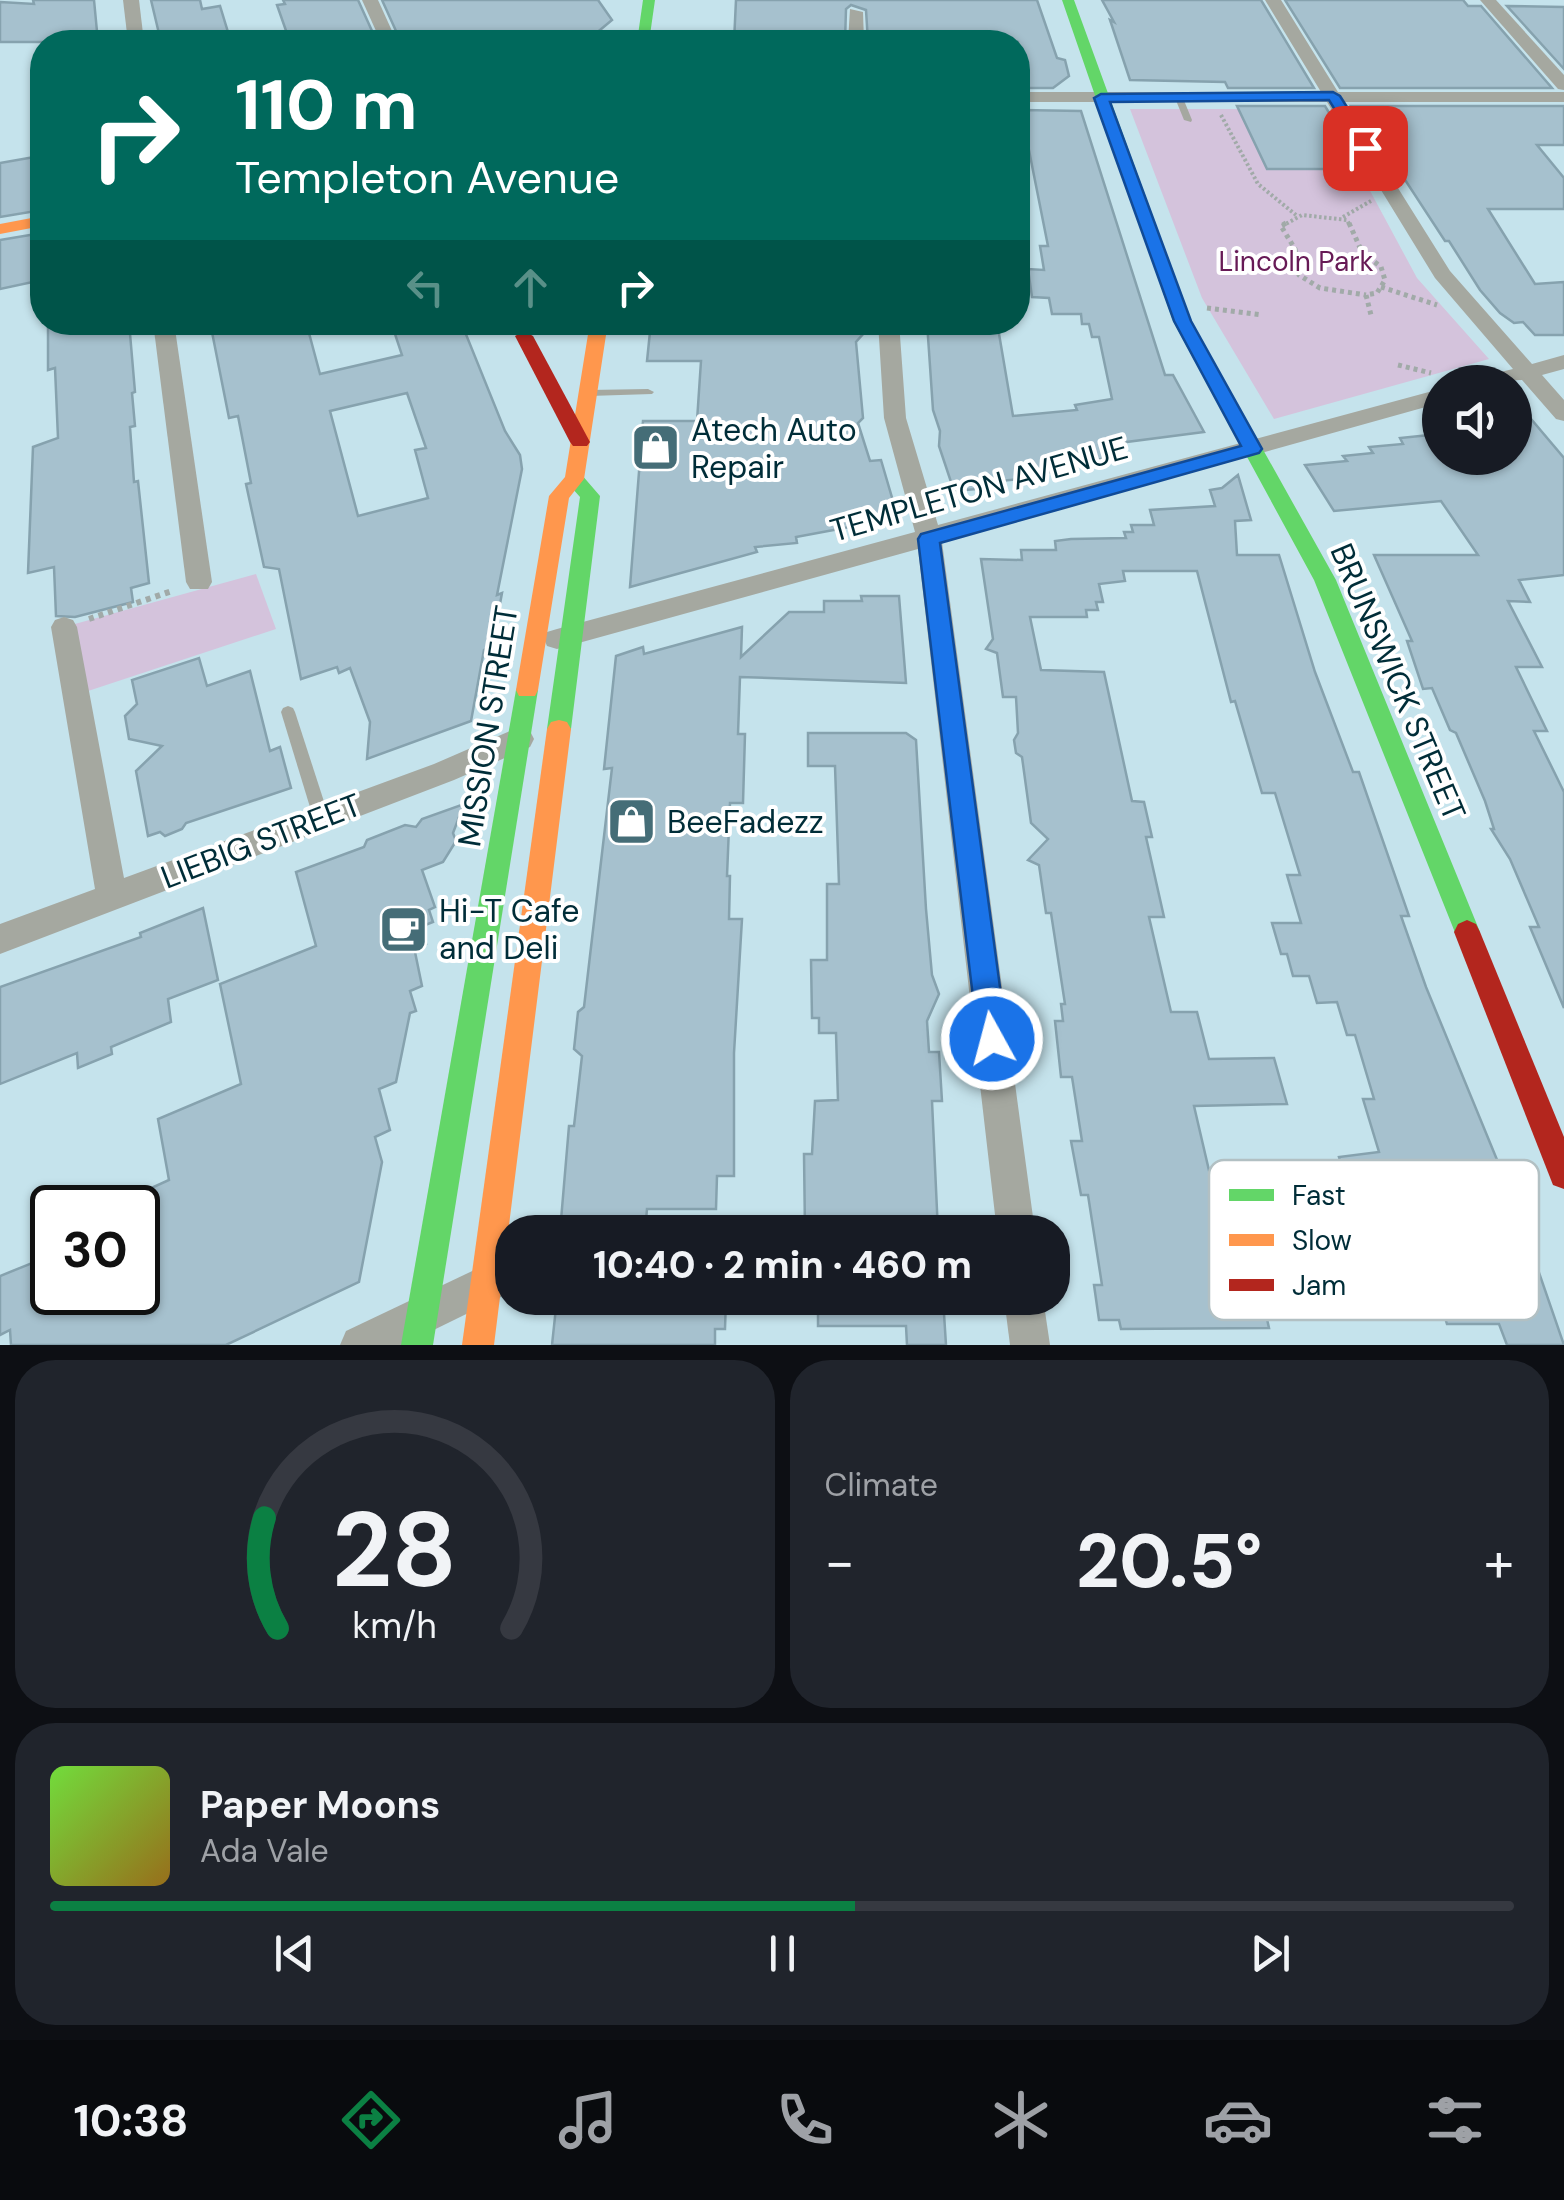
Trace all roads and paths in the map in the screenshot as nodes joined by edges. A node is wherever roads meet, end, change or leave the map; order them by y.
1 (130, 0) edge
2 (370, 0) edge
3 (650, 0) edge
4 (1068, 0) edge
5 (1274, 0) edge
6 (1488, 0) edge
7 (855, 12) dead end
8 (134, 30) edge
9 (384, 30) edge
10 (645, 30) edge
11 (856, 30) edge
12 (1564, 85) edge
13 (1333, 96) junction
14 (1030, 97) edge
15 (1213, 97) junction
16 (1101, 98) junction
17 (1179, 98) junction
18 (1564, 98) edge
19 (1188, 120) dead end
20 (1297, 216) junction
21 (30, 223) edge
22 (0, 229) edge
23 (1381, 287) junction
24 (1366, 296) junction
25 (1176, 304) junction
26 (1470, 306) junction
27 (1262, 315) dead end
28 (1372, 315) dead end
29 (165, 335) edge
30 (523, 335) edge
31 (531, 335) edge
32 (598, 335) edge
33 (889, 335) edge
34 (594, 354) junction
35 (1564, 362) edge
36 (1398, 365) dead end
37 (1522, 365) edge
38 (1422, 370) edge
39 (1532, 371) edge
40 (1532, 377) edge
41 (648, 392) dead end
42 (588, 394) junction
43 (1422, 401) edge
44 (1564, 414) edge
45 (580, 442) junction
46 (1252, 449) junction
47 (574, 479) junction
48 (929, 539) junction
49 (198, 582) joint
50 (64, 627) joint
51 (574, 635) junction
52 (536, 644) junction
53 (288, 712) dead end
54 (520, 739) junction
55 (321, 817) junction
56 (112, 898) junction
57 (0, 939) edge
58 (1564, 1174) edge
59 (1014, 1215) edge
60 (486, 1283) junction
61 (1026, 1315) edge
62 (419, 1330) edge
63 (360, 1345) edge
64 (478, 1345) edge
65 (1030, 1345) edge

1 - 8 street
2 - 9 street
3 - 10 main road
4 - 16 main road, BRUNSWICK STREET
5 - 13 street
6 - 12 street
7 - 11 street
13 - 15 street
13 - 18 street
13 - 26 street
14 - 16 street
15 - 17 street
15 - 20 path
16 - 17 street
16 - 25 main road, BRUNSWICK STREET
17 - 19 lane
20 - 23 path
20 - 24 path
21 - 22 main road
23 - 24 path
23 - 26 path
24 - 28 path
25 - 27 path
25 - 46 main road, BRUNSWICK STREET
26 - 37 street
29 - 49 street
30 - 45 main road
31 - 34 main road
32 - 34 main road, MISSION STREET
33 - 48 street
34 - 42 main road, MISSION STREET
35 - 39 street
36 - 38 path
40 - 44 street
41 - 42 lane
42 - 45 main road, MISSION STREET
43 - 46 street, TEMPLETON AVENUE
45 - 47 main road, MISSION STREET
46 - 48 street, TEMPLETON AVENUE
46 - 58 main road, BRUNSWICK STREET
47 - 51 main road, MISSION STREET
47 - 52 main road, MISSION STREET
48 - 51 street, TEMPLETON AVENUE
48 - 59 street
49 - 50 path
50 - 56 street
51 - 52 street, TEMPLETON AVENUE
51 - 60 main road, MISSION STREET
52 - 54 main road, MISSION STREET
53 - 55 lane
54 - 55 street, LIEBIG STREET
54 - 62 main road, MISSION STREET
55 - 56 street, LIEBIG STREET
56 - 57 street, LIEBIG STREET
60 - 62 street
60 - 64 main road, MISSION STREET
61 - 65 street
62 - 63 street

